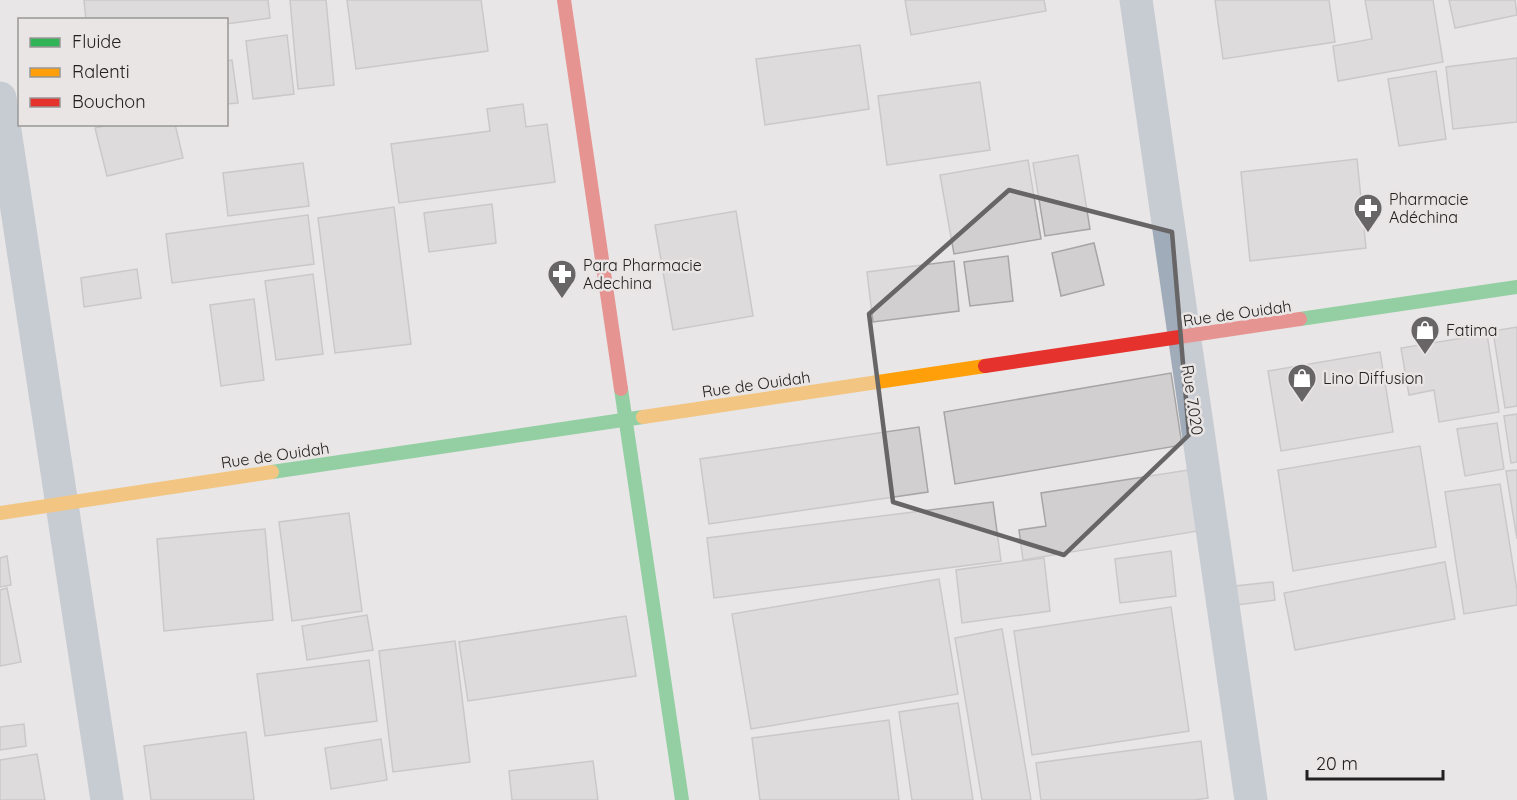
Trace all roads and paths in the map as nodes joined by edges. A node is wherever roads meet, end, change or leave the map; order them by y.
1 (564, 0) edge
2 (1136, 0) edge
3 (0, 98) edge
4 (1517, 288) edge
5 (1184, 337) junction
6 (626, 420) junction
7 (62, 503) junction
8 (0, 513) edge
9 (107, 800) edge
10 (682, 800) edge
11 (1251, 800) edge

1 - 6 main road
2 - 5 street, Rue 7.020
3 - 7 street
4 - 5 main road, Rue de Ouidah
5 - 6 main road, Rue de Ouidah
5 - 11 street, Rue 7.020
6 - 7 main road, Rue de Ouidah
6 - 10 main road
7 - 8 main road, Rue de Ouidah
7 - 9 street

